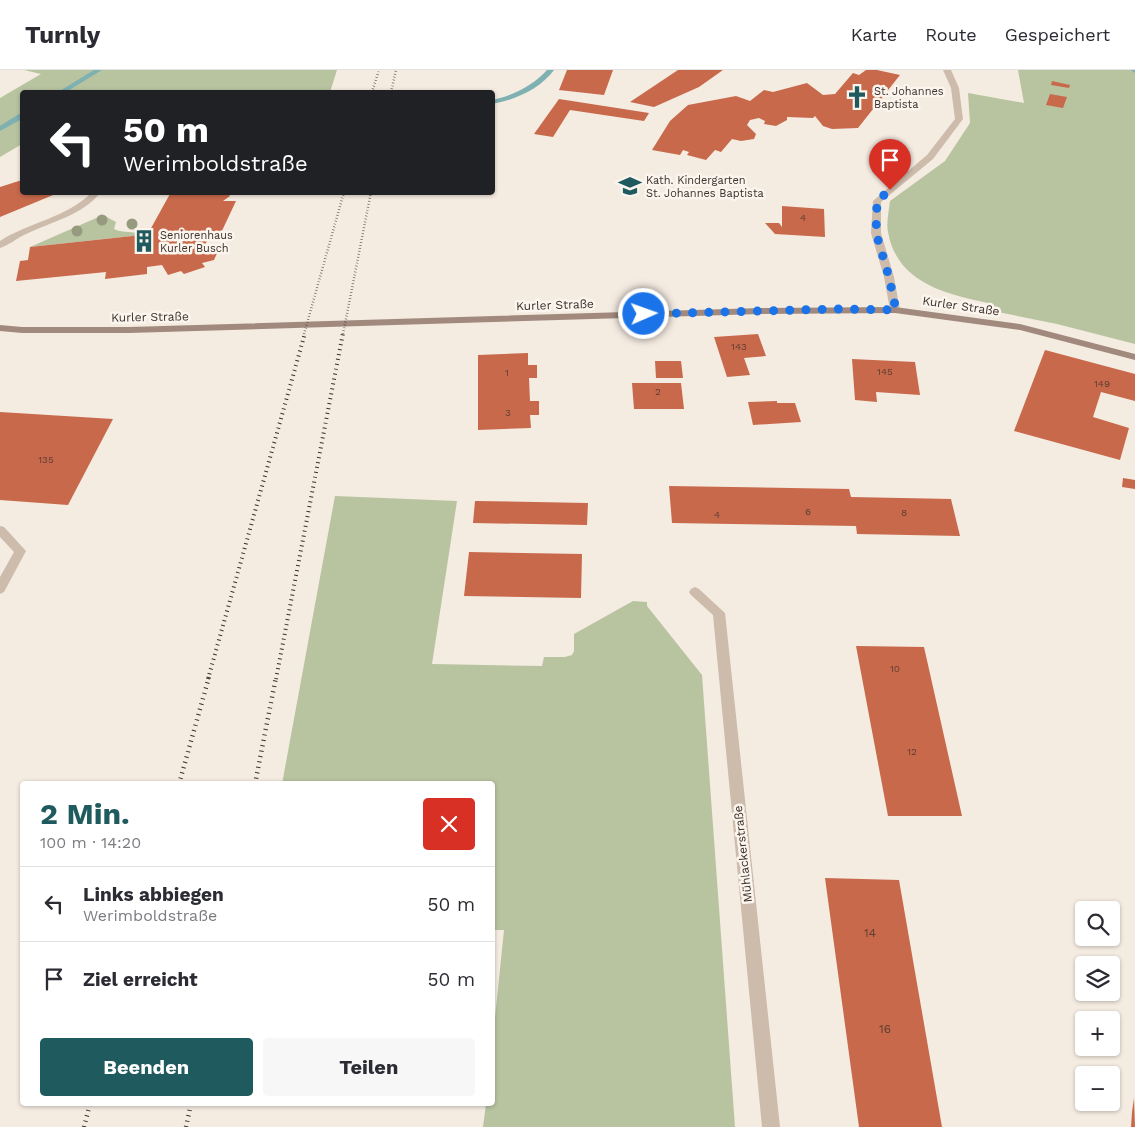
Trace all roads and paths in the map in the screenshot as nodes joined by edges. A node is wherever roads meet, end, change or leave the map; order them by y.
1 (947, 70) edge
2 (95, 195) edge
3 (0, 245) edge
4 (896, 310) junction
5 (0, 328) edge
6 (1135, 357) edge
7 (0, 530) edge
8 (0, 589) edge
9 (695, 592) dead end
10 (771, 1127) edge

1 - 4 street
2 - 3 street
4 - 5 main road, Kurler Straße
4 - 6 main road, Kurler Straße
7 - 8 street
9 - 10 street, Mühlackerstraße

